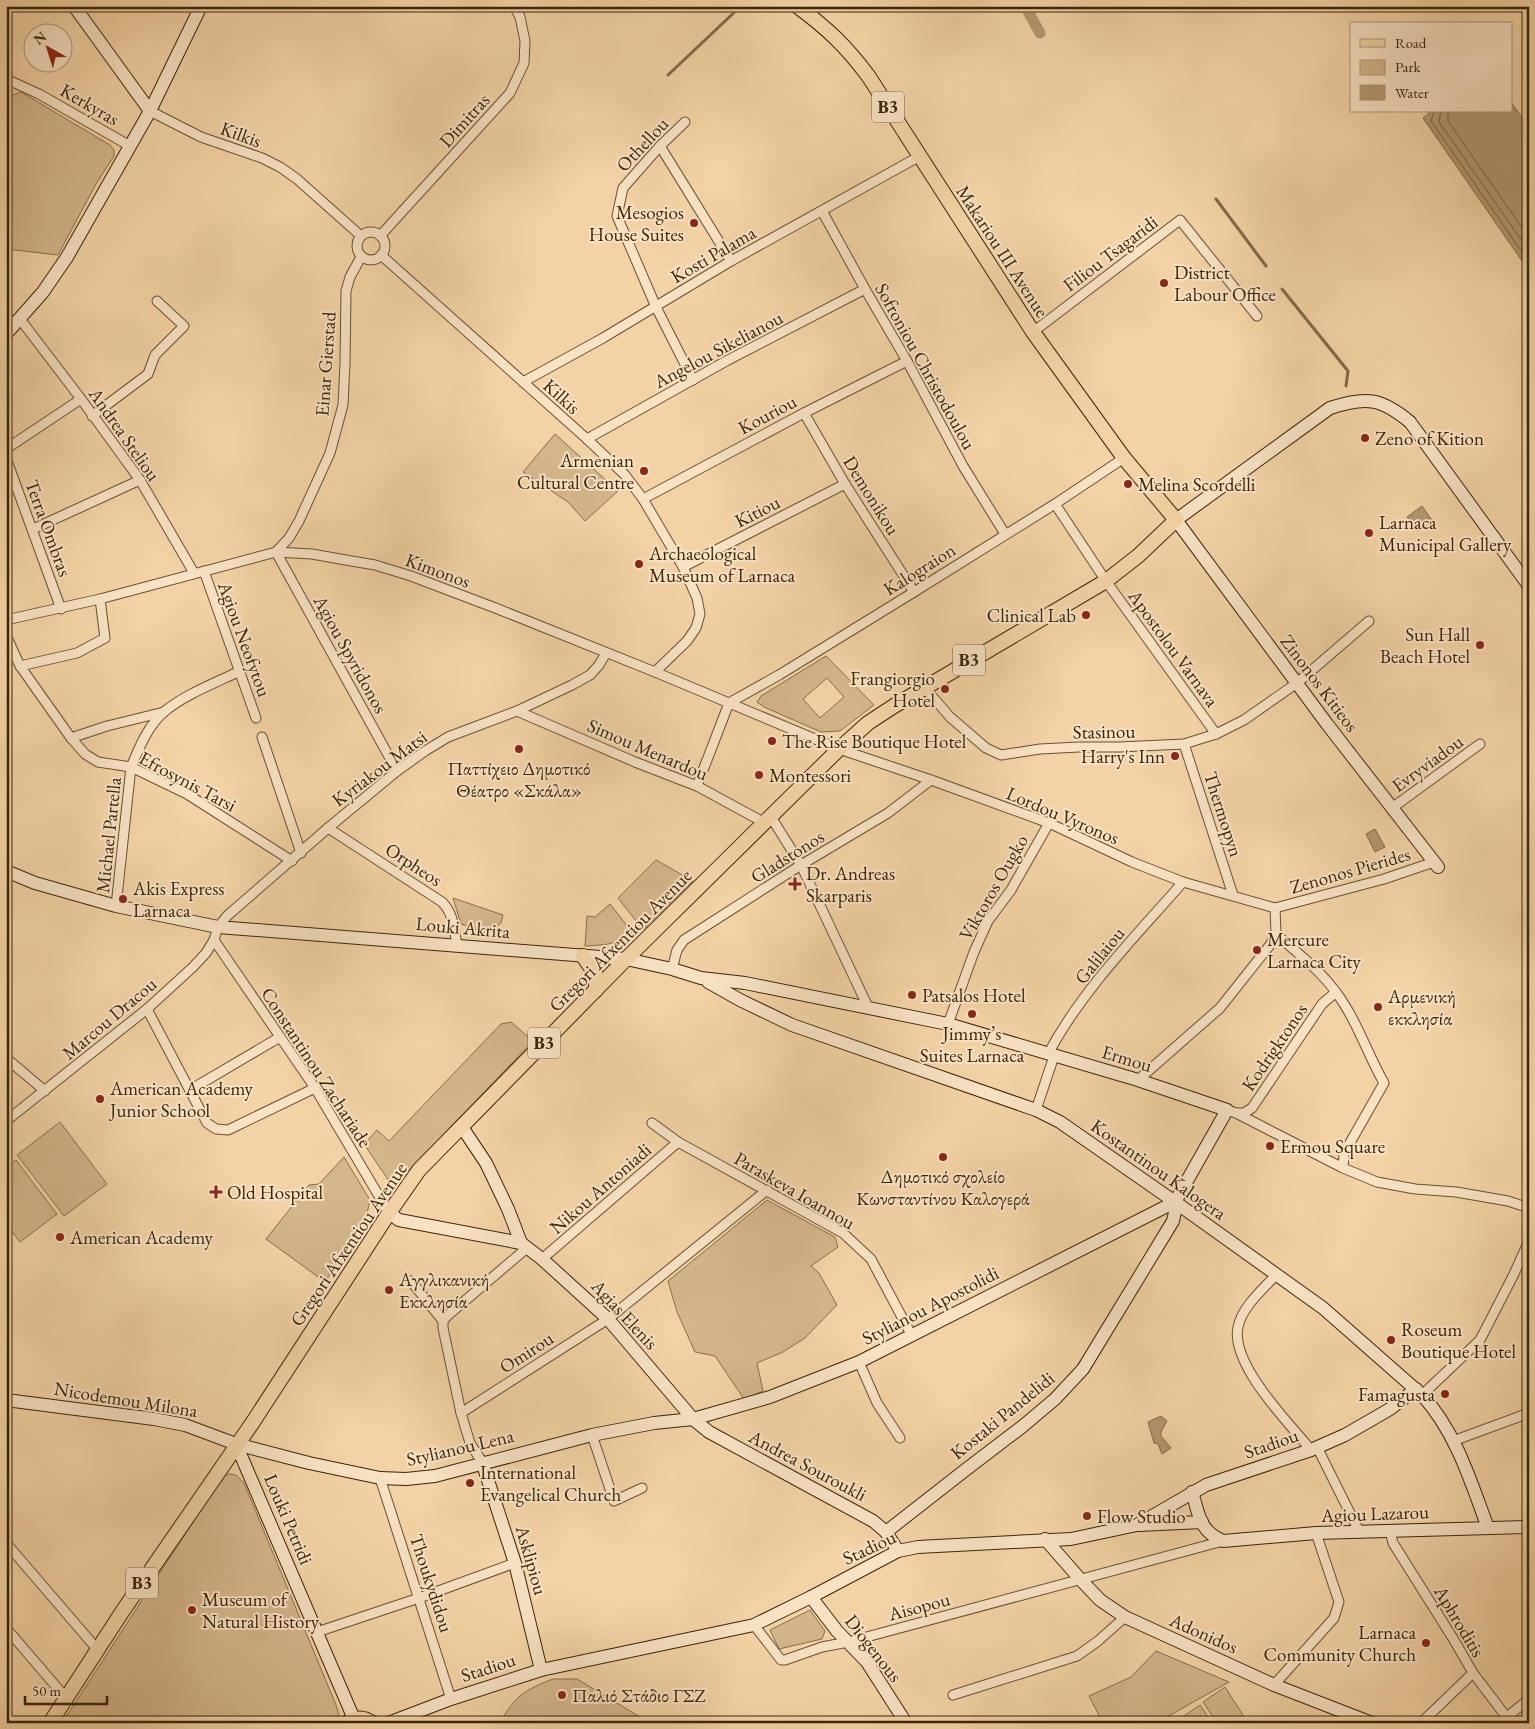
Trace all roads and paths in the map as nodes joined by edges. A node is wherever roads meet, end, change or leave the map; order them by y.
1 (74, 6) edge
2 (201, 6) edge
3 (514, 6) edge
4 (797, 6) edge
5 (6, 79) edge
6 (150, 111) junction
7 (685, 122) dead end
8 (130, 146) junction
9 (660, 146) junction
10 (920, 156) junction
11 (822, 211) junction
12 (361, 236) junction
13 (380, 236) junction
14 (381, 255) junction
15 (361, 256) junction
16 (730, 261) junction
17 (865, 289) junction
18 (158, 301) dead end
19 (656, 307) junction
20 (1257, 316) dead end
21 (20, 320) junction
22 (1033, 332) junction
23 (6, 334) edge
24 (907, 361) junction
25 (693, 380) junction
26 (523, 382) junction
27 (81, 399) junction
28 (804, 413) junction
29 (92, 416) junction
30 (587, 440) junction
31 (6, 449) edge
32 (6, 458) edge
33 (1124, 458) junction
34 (140, 480) junction
35 (845, 484) junction
36 (643, 499) junction
37 (1055, 504) junction
38 (1176, 520) junction
39 (33, 529) junction
40 (1005, 534) junction
41 (276, 552) junction
42 (683, 567) junction
43 (204, 571) junction
44 (194, 574) junction
45 (1106, 580) junction
46 (1529, 586) edge
47 (914, 592) junction
48 (100, 599) junction
49 (61, 609) junction
50 (6, 620) edge
51 (1368, 621) dead end
52 (6, 635) edge
53 (606, 653) junction
54 (20, 666) junction
55 (240, 671) junction
56 (655, 672) junction
57 (1297, 684) junction
58 (924, 687) junction
59 (729, 703) junction
60 (517, 711) junction
61 (164, 712) junction
62 (256, 718) dead end
63 (1216, 734) junction
64 (262, 737) dead end
65 (71, 738) junction
66 (1184, 744) junction
67 (1480, 744) dead end
68 (839, 749) junction
69 (131, 767) junction
70 (397, 771) junction
71 (931, 780) junction
72 (697, 786) junction
73 (1392, 808) junction
74 (768, 820) junction
75 (1049, 823) junction
76 (328, 828) junction
77 (301, 853) junction
78 (292, 861) junction
79 (801, 865) junction
80 (1436, 865) joint
81 (6, 871) edge
82 (1183, 882) junction
83 (1233, 895) junction
84 (116, 906) junction
85 (1275, 908) junction
86 (218, 927) junction
87 (1276, 934) junction
88 (214, 940) junction
89 (457, 945) junction
90 (584, 956) junction
91 (626, 959) junction
92 (672, 969) junction
93 (701, 978) junction
94 (744, 983) junction
95 (596, 990) junction
96 (1336, 992) junction
97 (740, 1000) junction
98 (868, 1007) junction
99 (147, 1009) junction
100 (948, 1024) junction
101 (280, 1037) junction
102 (1051, 1055) junction
103 (6, 1058) edge
104 (1138, 1080) junction
105 (315, 1088) junction
106 (190, 1090) junction
107 (45, 1091) junction
108 (1036, 1110) junction
109 (1231, 1112) junction
110 (6, 1121) edge
111 (652, 1123) dead end
112 (462, 1127) junction
113 (678, 1142) junction
114 (1343, 1168) junction
115 (768, 1190) junction
116 (1175, 1202) junction
117 (1529, 1208) edge
118 (389, 1213) junction
119 (1529, 1241) edge
120 (524, 1246) junction
121 (542, 1259) junction
122 (1276, 1276) junction
123 (411, 1281) dead end
124 (608, 1319) junction
125 (443, 1321) junction
126 (912, 1336) junction
127 (859, 1362) junction
128 (1419, 1392) junction
129 (6, 1400) edge
130 (461, 1413) junction
131 (1529, 1413) edge
132 (693, 1419) junction
133 (592, 1435) junction
134 (900, 1438) dead end
135 (1453, 1441) junction
136 (236, 1444) junction
137 (1314, 1448) junction
138 (482, 1462) junction
139 (380, 1478) junction
140 (642, 1488) dead end
141 (1192, 1492) junction
142 (1202, 1522) junction
143 (1137, 1525) junction
144 (1529, 1527) edge
145 (1488, 1528) junction
146 (1390, 1531) junction
147 (886, 1532) junction
148 (1316, 1533) junction
149 (1360, 1533) junction
150 (1045, 1539) junction
151 (1223, 1541) junction
152 (6, 1543) edge
153 (898, 1551) junction
154 (515, 1563) junction
155 (1080, 1579) junction
156 (811, 1597) junction
157 (420, 1598) junction
158 (1125, 1617) junction
159 (754, 1625) junction
160 (6, 1628) edge
161 (317, 1632) junction
162 (848, 1642) junction
163 (97, 1649) junction
164 (541, 1670) junction
165 (1473, 1673) junction
166 (1274, 1685) junction
167 (953, 1695) dead end
168 (66, 1698) junction
169 (451, 1699) junction
170 (1529, 1699) edge
171 (1509, 1720) edge
172 (351, 1721) edge
173 (50, 1723) edge
174 (372, 1723) edge
175 (388, 1723) edge
176 (906, 1723) edge
177 (1372, 1723) edge
178 (1421, 1723) edge

1 - 6 street
2 - 6 street
3 - 13 street, Dimitras
4 - 10 main road, Makariou III Avenue / B3
5 - 8 street, Kerkyras
6 - 8 street
6 - 12 street, Kilkis
7 - 9 street, Othellou
8 - 21 street
9 - 16 street
9 - 19 street, Othellou
10 - 11 street, Kosti Palama
10 - 22 main road, Makariou III Avenue / B3
11 - 16 street, Kosti Palama
11 - 17 street, Sofroniou Christodoulou
12 - 13 street
12 - 15 street
13 - 14 street
14 - 15 street
14 - 26 street, Kilkis
15 - 41 street, Einar Gierstad
16 - 19 street, Kosti Palama
17 - 24 street, Sofroniou Christodoulou
17 - 25 street, Angelou Sikelianou
18 - 29 street
19 - 25 street, Othellou
19 - 26 street, Kosti Palama
20 - 22 street, Filiou Tsagaridi
21 - 23 street
21 - 27 street, Andrea Steliou
22 - 33 main road, Makariou III Avenue / B3
24 - 28 street, Kouriou
24 - 40 street, Sofroniou Christodoulou
25 - 30 street, Angelou Sikelianou
26 - 30 street, Kilkis
27 - 29 street, Andrea Steliou
27 - 31 street
28 - 35 street, Demonikou
28 - 36 street, Kouriou
29 - 34 street, Andrea Steliou
30 - 36 street, Kilkis
32 - 39 street, Terra Ombras
33 - 37 street, Kalograion
33 - 38 main road, Makariou III Avenue / B3
34 - 39 street
34 - 44 street, Andrea Steliou
35 - 42 street, Kitiou
35 - 47 street, Demonikou
36 - 42 street, Kilkis
37 - 40 street, Kalograion
37 - 45 street, Apostolou Varnava
38 - 45 main road, Gregori Afxentiou Avenue / B3
38 - 46 street
38 - 57 street, Zinonos Kitieos
39 - 49 street, Terra Ombras
40 - 47 street, Kalograion
41 - 43 street, Kimonos
41 - 53 street, Kimonos
41 - 70 street, Agiou Spyridonos
42 - 56 street, Kilkis
43 - 44 street, Kimonos
43 - 55 street, Agiou Neofytou
44 - 48 street, Kimonos
45 - 58 main road, Gregori Afxentiou Avenue / B3
45 - 63 street, Apostolou Varnava
47 - 59 street, Kalograion
48 - 49 street, Kimonos
48 - 54 street
49 - 50 street, Kimonos
51 - 57 street, Stasinou
52 - 54 street, Efrosynis Tarsi
53 - 56 street, Kimonos
53 - 60 street, Kyriakou Matsi
54 - 65 street, Efrosynis Tarsi
55 - 61 street
55 - 62 street, Agiou Neofytou
56 - 59 street, Kimonos
57 - 63 street, Stasinou
57 - 73 street, Zinonos Kitieos
58 - 66 street, Stasinou
58 - 68 main road, Gregori Afxentiou Avenue / B3
59 - 68 street, Kimonos
59 - 72 street
60 - 70 street, Kyriakou Matsi
60 - 72 street, Simou Menardou
61 - 65 street
61 - 69 street, Michael Partella
63 - 66 street, Stasinou
64 - 77 street
65 - 69 street, Efrosynis Tarsi
66 - 83 street, Thermopyn
67 - 73 street, Evryviadou
68 - 71 street, Lordou Vyronos
68 - 74 main road, Gregori Afxentiou Avenue / B3
69 - 78 street, Efrosynis Tarsi
69 - 84 street, Michael Partella
70 - 76 street, Kyriakou Matsi
71 - 75 street, Lordou Vyronos
71 - 79 street, Gladstonos
72 - 74 street, Simou Menardou
73 - 80 street, Zinonos Kitieos
74 - 79 street
74 - 91 main road, Gregori Afxentiou Avenue / B3
75 - 82 street, Lordou Vyronos
75 - 100 street, Viktoros Ougko
76 - 77 street, Kyriakou Matsi
76 - 89 street, Orpheos
77 - 78 street, Kyriakou Matsi
78 - 86 street, Kyriakou Matsi
79 - 92 street, Gladstonos
79 - 98 street
80 - 85 street, Zenonos Pierides
81 - 84 street, Louki Akrita
82 - 83 street, Lordou Vyronos
82 - 102 street, Galilaiou
83 - 85 street, Lordou Vyronos
84 - 86 street, Louki Akrita
85 - 87 street
86 - 88 street, Marcou Dracou
86 - 89 street, Louki Akrita
87 - 96 street
87 - 104 street
88 - 99 street, Marcou Dracou
88 - 101 street, Constantinou Zachariade
89 - 90 street, Louki Akrita
90 - 91 street, Louki Akrita
90 - 95 main road
91 - 92 street, Louki Akrita
91 - 95 main road, Gregori Afxentiou Avenue / B3
92 - 93 street, Louki Akrita
93 - 94 street, Ermou
93 - 97 street, Kostantinou Kalogera
94 - 97 street
94 - 98 street, Ermou
95 - 112 main road, Gregori Afxentiou Avenue / B3
96 - 109 street, Kodrigktonos
96 - 114 street
97 - 108 street, Kostantinou Kalogera
98 - 100 street, Ermou
99 - 106 street
99 - 107 street, Marcou Dracou
100 - 102 street, Ermou
101 - 105 street, Constantinou Zachariade
101 - 106 street
102 - 104 street, Ermou
102 - 108 street, Galilaiou
103 - 107 street
104 - 109 street, Ermou
105 - 106 street
105 - 118 street, Constantinou Zachariade
107 - 110 street, Marcou Dracou
108 - 116 street, Kostantinou Kalogera
109 - 114 street, Ermou
109 - 116 street, Kostaki Pandelidi
111 - 113 street, Paraskeva Ioannou
112 - 118 main road, Gregori Afxentiou Avenue / B3
112 - 120 street
113 - 115 street, Paraskeva Ioannou
113 - 121 street, Nikou Antoniadi
114 - 117 street, Ermou
115 - 124 street, Omirou
115 - 126 street, Paraskeva Ioannou
116 - 122 street, Kostantinou Kalogera
116 - 126 street, Stylianou Apostolidi
116 - 147 street, Kostaki Pandelidi
118 - 120 street, Agias Elenis
118 - 136 main road, Gregori Afxentiou Avenue / B3
119 - 128 street, Stadiou
120 - 121 street, Agias Elenis
120 - 125 street
121 - 124 street, Agias Elenis
122 - 128 street, Kostantinou Kalogera
122 - 137 street
123 - 125 street
124 - 130 street, Omirou
124 - 132 street, Agias Elenis
125 - 130 street
126 - 127 street, Stylianou Apostolidi
127 - 132 street, Stylianou Apostolidi
127 - 134 street
128 - 135 street, Kostantinou Kalogera
128 - 137 street, Stadiou
129 - 136 street, Nicodemou Milona
130 - 138 street
131 - 135 street
132 - 133 street, Stylianou Lena
132 - 147 street, Andrea Souroukli
133 - 138 street, Stylianou Lena
133 - 140 street
135 - 145 street, Kostantinou Kalogera
136 - 139 street, Stylianou Lena
136 - 161 street, Louki Petridi
136 - 163 main road, Gregori Afxentiou Avenue / B3
137 - 141 street, Stadiou
137 - 149 street
138 - 139 street, Stylianou Lena
138 - 154 street, Asklipiou
139 - 157 street, Thoukydidou
141 - 142 street
141 - 143 street, Stadiou
142 - 143 street
142 - 151 street
143 - 150 street, Stadiou
144 - 145 street, Agiou Lazarou
145 - 146 street, Agiou Lazarou
146 - 149 street, Agiou Lazarou
146 - 165 street, Aphroditis
147 - 153 street, Andrea Souroukli
148 - 149 street, Agiou Lazarou
148 - 151 street, Agiou Lazarou
148 - 166 street
150 - 153 street, Stadiou
150 - 155 street, Adonidos
151 - 155 street, Agiou Lazarou
152 - 163 street
153 - 156 street, Stadiou
154 - 157 street
154 - 164 street, Asklipiou
155 - 158 street, Adonidos
155 - 162 street, Aisopou
156 - 159 street, Stadiou
156 - 162 street, Diogenous
157 - 161 street
157 - 169 street, Thoukydidou
158 - 166 street, Adonidos
158 - 167 street
159 - 162 street, Aisopou
159 - 164 street, Stadiou
160 - 168 street
161 - 172 street, Louki Petridi
162 - 176 street, Diogenous
163 - 168 main road, Gregori Afxentiou Avenue / B3
164 - 169 street, Stadiou
165 - 171 street, Aphroditis
165 - 178 street
166 - 177 street, Adonidos
168 - 173 main road, Gregori Afxentiou Avenue / B3
169 - 175 street, Stadiou
170 - 171 street
172 - 174 main road

